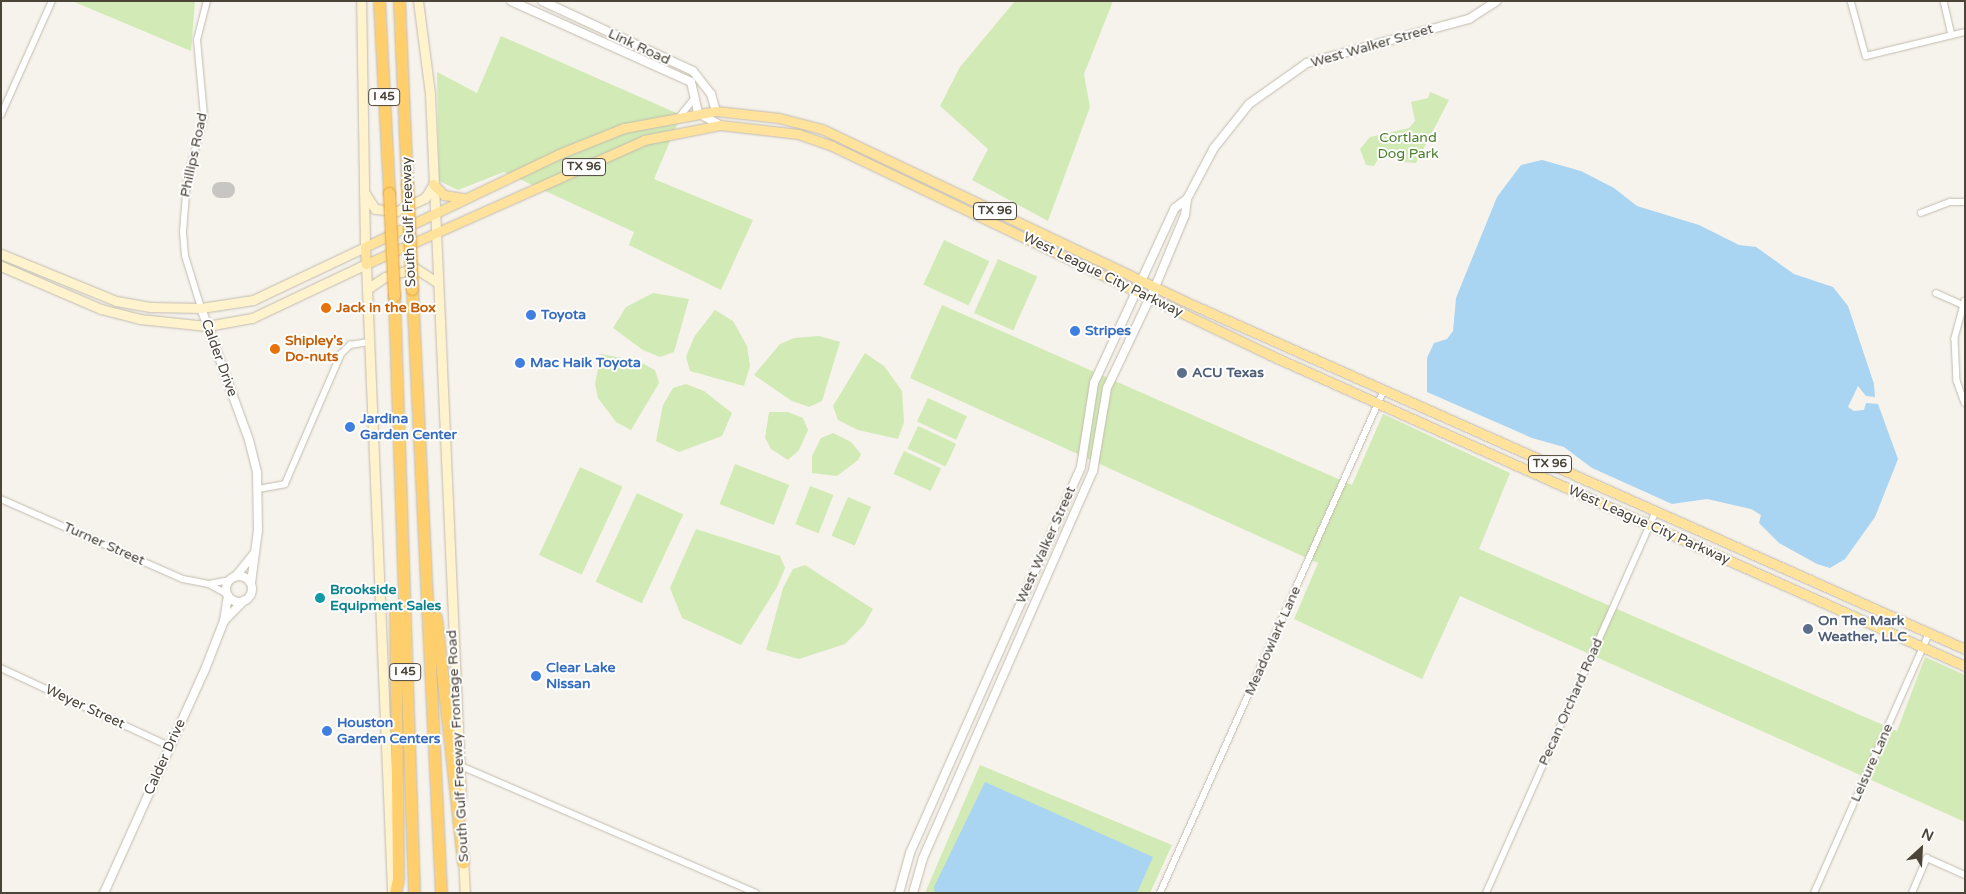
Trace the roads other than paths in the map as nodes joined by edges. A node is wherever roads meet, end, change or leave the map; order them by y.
1 (52, 1) edge
2 (207, 1) edge
3 (361, 1) edge
4 (379, 1) edge
5 (399, 1) edge
6 (408, 1) edge
7 (418, 1) edge
8 (511, 1) edge
9 (542, 1) edge
10 (1497, 1) edge
11 (1851, 1) edge
12 (1944, 1) edge
13 (584, 21) junction
14 (400, 25) junction
15 (580, 31) junction
16 (1965, 32) edge
17 (1952, 35) junction
18 (696, 96) junction
19 (716, 111) junction
20 (698, 113) junction
21 (680, 115) junction
22 (1, 116) edge
23 (720, 125) junction
24 (433, 185) junction
25 (363, 190) junction
26 (471, 197) junction
27 (1186, 199) junction
28 (1965, 202) edge
29 (1921, 213) dead end
30 (434, 214) junction
31 (435, 234) junction
32 (366, 247) junction
33 (1, 254) edge
34 (366, 264) junction
35 (1, 266) edge
36 (1142, 280) junction
37 (438, 283) junction
38 (1155, 286) junction
39 (367, 289) junction
40 (1137, 292) junction
41 (1936, 293) dead end
42 (1150, 298) junction
43 (1964, 303) edge
44 (201, 308) junction
45 (207, 326) junction
46 (369, 342) junction
47 (1384, 390) junction
48 (1965, 403) edge
49 (1378, 404) junction
50 (396, 414) junction
51 (258, 489) junction
52 (422, 494) junction
53 (1, 499) edge
54 (1656, 511) junction
55 (1649, 526) junction
56 (254, 554) junction
57 (232, 578) junction
58 (251, 583) junction
59 (209, 584) junction
60 (227, 595) junction
61 (243, 601) junction
62 (224, 621) junction
63 (1929, 633) junction
64 (1923, 647) junction
65 (1965, 648) edge
66 (1965, 666) edge
67 (1, 668) edge
68 (169, 746) junction
69 (459, 765) junction
70 (464, 863) junction
71 (1965, 875) edge
72 (104, 893) edge
73 (393, 893) edge
74 (414, 893) edge
75 (441, 893) edge
76 (465, 893) edge
77 (756, 893) edge
78 (900, 893) edge
79 (913, 893) edge
80 (1160, 893) edge
81 (1486, 893) edge
82 (1814, 893) edge
83 (1912, 893) edge

1 - 22 street
2 - 44 street, Phillips Road
3 - 25 main road
4 - 50 highway, South Gulf Freeway / I 45, bridge
5 - 14 highway, South Gulf Freeway / I 45
6 - 14 highway
7 - 24 main road, South Gulf Freeway Frontage Road
8 - 15 street, Link Road
9 - 13 street, Link Road
10 - 27 street, West Walker Street
11 - 17 street
12 - 17 street
13 - 15 street
13 - 19 street, Link Road
14 - 52 highway, South Gulf Freeway / I 45, bridge
15 - 18 street, Link Road
16 - 17 street
18 - 20 street
18 - 21 street
19 - 20 main road, West League City Parkway / TX 96
19 - 36 main road, West League City Parkway / TX 96
20 - 21 main road, West League City Parkway / TX 96
20 - 23 street
21 - 26 main road, West League City Parkway / TX 96
23 - 31 main road, West League City Parkway / TX 96
23 - 40 main road, West League City Parkway / TX 96
24 - 25 main road
24 - 26 main road
24 - 30 main road, South Gulf Freeway Frontage Road
25 - 32 main road
26 - 30 main road, West League City Parkway / TX 96
27 - 36 street, West Walker Street
27 - 38 street, West Walker Street
28 - 29 street
30 - 31 main road, South Gulf Freeway Frontage Road
30 - 32 main road, West League City Parkway / TX 96
31 - 34 main road, West League City Parkway / TX 96
31 - 37 main road, South Gulf Freeway Frontage Road
32 - 34 main road
32 - 44 main road, West League City Parkway
33 - 44 main road, West League City Parkway
34 - 39 main road
34 - 45 main road, West League City Parkway
35 - 45 main road, West League City Parkway
36 - 38 main road, West League City Parkway / TX 96
36 - 40 street, West Walker Street
37 - 39 main road
37 - 69 main road, South Gulf Freeway Frontage Road
38 - 42 street, West Walker Street
38 - 47 main road, West League City Parkway / TX 96
39 - 46 main road
40 - 42 main road, West League City Parkway / TX 96
40 - 78 street, West Walker Street
41 - 43 street
42 - 49 main road, West League City Parkway / TX 96
42 - 79 street, West Walker Street
43 - 48 street
44 - 45 street, Calder Drive
45 - 51 street, Calder Drive
46 - 51 street
46 - 73 main road
47 - 49 street, Meadowlark Lane
47 - 54 main road, West League City Parkway / TX 96
49 - 55 main road, West League City Parkway / TX 96
49 - 80 street, Meadowlark Lane
50 - 73 highway
50 - 74 highway, South Gulf Freeway / I 45
51 - 56 street, Calder Drive
52 - 70 highway
52 - 75 highway, South Gulf Freeway / I 45
53 - 59 street, Turner Street
54 - 55 street, Pecan Orchard Road
54 - 63 main road, West League City Parkway / TX 96
55 - 64 main road, West League City Parkway / TX 96
55 - 81 street, Pecan Orchard Road
56 - 57 street
56 - 58 street, Calder Drive
57 - 58 street
57 - 59 street, Turner Street
57 - 60 street, Calder Drive
58 - 61 street, Calder Drive
59 - 60 street, Turner Street
60 - 61 street
60 - 62 street, Calder Drive
61 - 62 street, Calder Drive
62 - 68 street, Calder Drive
63 - 64 street, Leisure Lane
63 - 65 main road, West League City Parkway / TX 96
64 - 66 main road, West League City Parkway / TX 96
64 - 82 street, Leisure Lane
67 - 68 street, Weyer Street
68 - 72 street, Calder Drive
69 - 70 main road, South Gulf Freeway Frontage Road
69 - 77 street
70 - 76 main road, South Gulf Freeway Frontage Road
71 - 83 street

